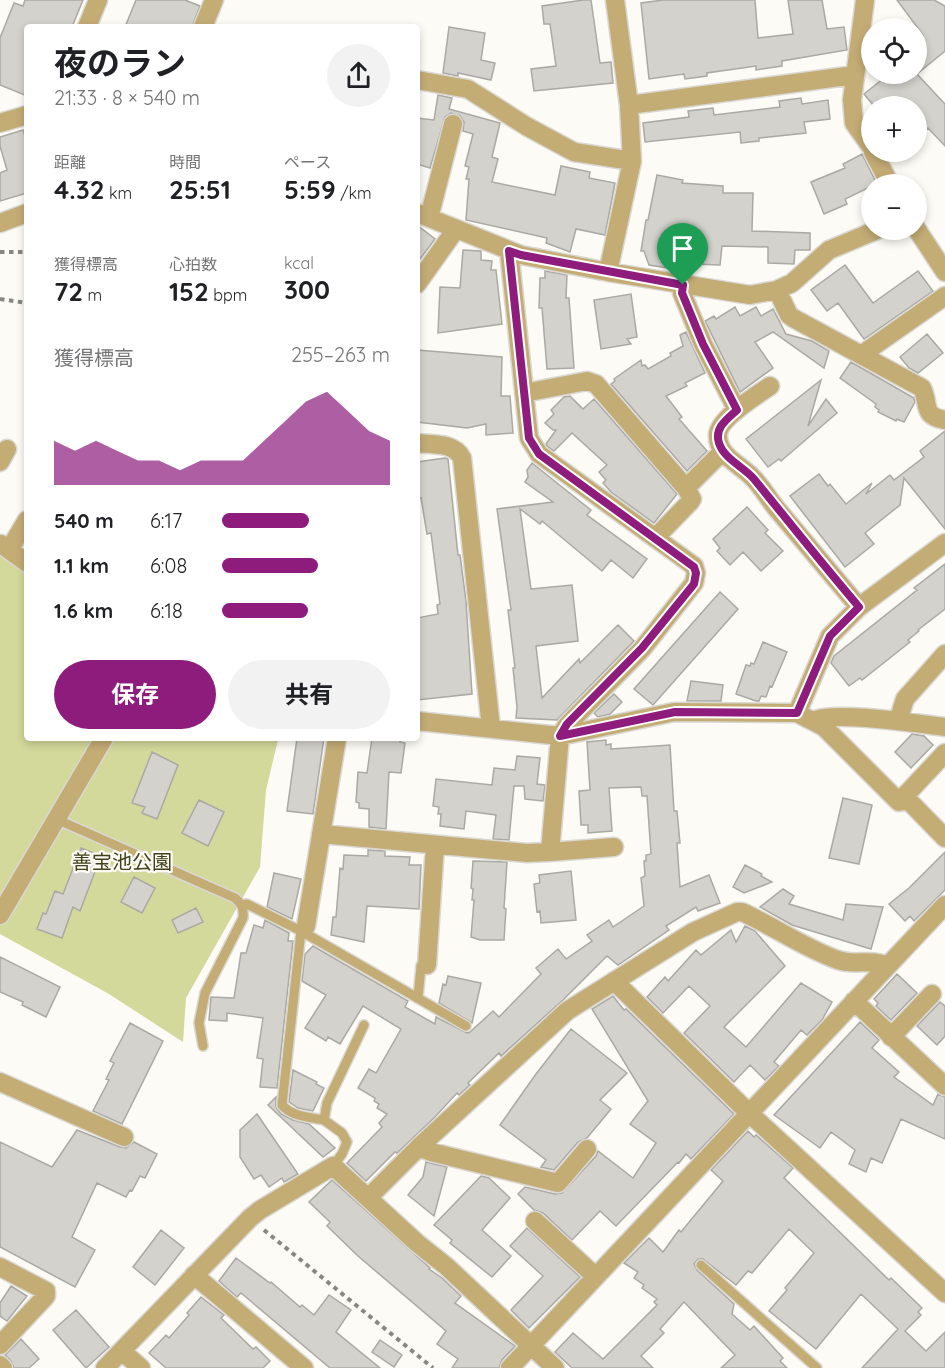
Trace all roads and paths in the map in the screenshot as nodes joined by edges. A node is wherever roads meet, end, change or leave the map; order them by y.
1 (98, 0) edge
2 (214, 0) edge
3 (615, 0) edge
4 (865, 0) edge
5 (88, 24) edge
6 (204, 24) edge
7 (855, 75) junction
8 (420, 80) edge
9 (629, 105) junction
10 (24, 116) edge
11 (0, 123) edge
12 (453, 124) dead end
13 (861, 134) edge
14 (632, 161) junction
15 (24, 214) edge
16 (423, 215) edge
17 (0, 224) edge
18 (456, 230) junction
19 (861, 236) edge
20 (924, 240) edge
21 (509, 251) junction
22 (0, 252) edge
23 (24, 252) edge
24 (608, 272) junction
25 (945, 272) edge
26 (420, 280) edge
27 (683, 285) junction
28 (777, 290) junction
29 (945, 296) edge
30 (0, 299) edge
31 (24, 303) edge
32 (861, 355) junction
33 (770, 386) dead end
34 (524, 393) junction
35 (737, 410) junction
36 (945, 420) edge
37 (420, 443) edge
38 (723, 451) junction
39 (686, 488) junction
40 (24, 524) edge
41 (655, 538) junction
42 (945, 543) edge
43 (5, 546) edge
44 (24, 561) edge
45 (859, 607) junction
46 (945, 654) edge
47 (805, 717) junction
48 (420, 721) edge
49 (898, 721) junction
50 (945, 727) edge
51 (491, 728) junction
52 (560, 736) junction
53 (102, 741) edge
54 (336, 741) edge
55 (945, 753) edge
56 (905, 797) junction
57 (57, 819) junction
58 (321, 834) junction
59 (945, 838) edge
60 (435, 845) junction
61 (614, 847) dead end
62 (550, 852) junction
63 (945, 904) edge
64 (241, 905) junction
65 (0, 915) edge
66 (304, 928) junction
67 (427, 965) joint
68 (887, 966) junction
69 (614, 981) junction
70 (932, 994) dead end
71 (418, 998) junction
72 (854, 1001) junction
73 (364, 1025) dead end
74 (466, 1026) dead end
75 (891, 1037) junction
76 (202, 1046) dead end
77 (0, 1082) edge
78 (945, 1086) edge
79 (749, 1113) junction
80 (324, 1120) junction
81 (124, 1137) dead end
82 (419, 1147) junction
83 (587, 1149) dead end
84 (333, 1166) junction
85 (369, 1197) junction
86 (250, 1218) junction
87 (535, 1221) dead end
88 (701, 1265) dead end
89 (0, 1267) edge
90 (194, 1275) junction
91 (595, 1276) junction
92 (945, 1293) edge
93 (0, 1345) edge
94 (531, 1345) junction
95 (123, 1352) junction
96 (105, 1368) edge
97 (141, 1368) edge
98 (304, 1368) edge
99 (433, 1368) edge
100 (510, 1368) edge
101 (555, 1368) edge
102 (818, 1368) edge

1 - 5 street
2 - 6 street
3 - 9 street
4 - 7 street
7 - 9 street
7 - 13 street
8 - 14 street
9 - 14 street
10 - 11 street
12 - 16 street
14 - 24 street
15 - 17 street
16 - 18 street
18 - 21 street
18 - 26 street
19 - 28 street
20 - 25 street
21 - 24 street
21 - 34 street
22 - 23 path
24 - 27 street
27 - 28 street
27 - 35 street
28 - 32 street
29 - 32 street
30 - 31 path
32 - 36 street
33 - 35 street
34 - 39 street
34 - 41 street
35 - 38 street
37 - 51 street
38 - 39 street
38 - 45 street
39 - 41 street
40 - 43 street
41 - 52 street
42 - 45 street
43 - 44 street
45 - 47 street
46 - 49 street
47 - 49 street
47 - 52 street
47 - 56 street
48 - 51 street
49 - 50 street
51 - 52 street
52 - 62 street
53 - 57 street
54 - 58 street
55 - 56 street
56 - 59 street
57 - 64 lane
57 - 65 street
58 - 60 street
58 - 66 street
60 - 62 street
60 - 67 street
61 - 62 street
63 - 68 street
64 - 66 lane
64 - 76 lane
66 - 71 lane
66 - 80 lane
67 - 71 lane
68 - 69 street
68 - 72 street
69 - 79 street
69 - 82 street
70 - 75 street
71 - 74 lane
72 - 75 street
72 - 79 street
73 - 80 lane
75 - 78 street
77 - 81 street
79 - 91 street
79 - 92 street
80 - 84 lane
82 - 83 street
82 - 85 street
84 - 85 street
84 - 86 street
85 - 94 street
86 - 90 street
86 - 99 path
87 - 91 street
88 - 102 lane
89 - 93 street
90 - 95 street
90 - 98 street
91 - 94 street
94 - 100 street
94 - 101 street
95 - 96 street
95 - 97 street

